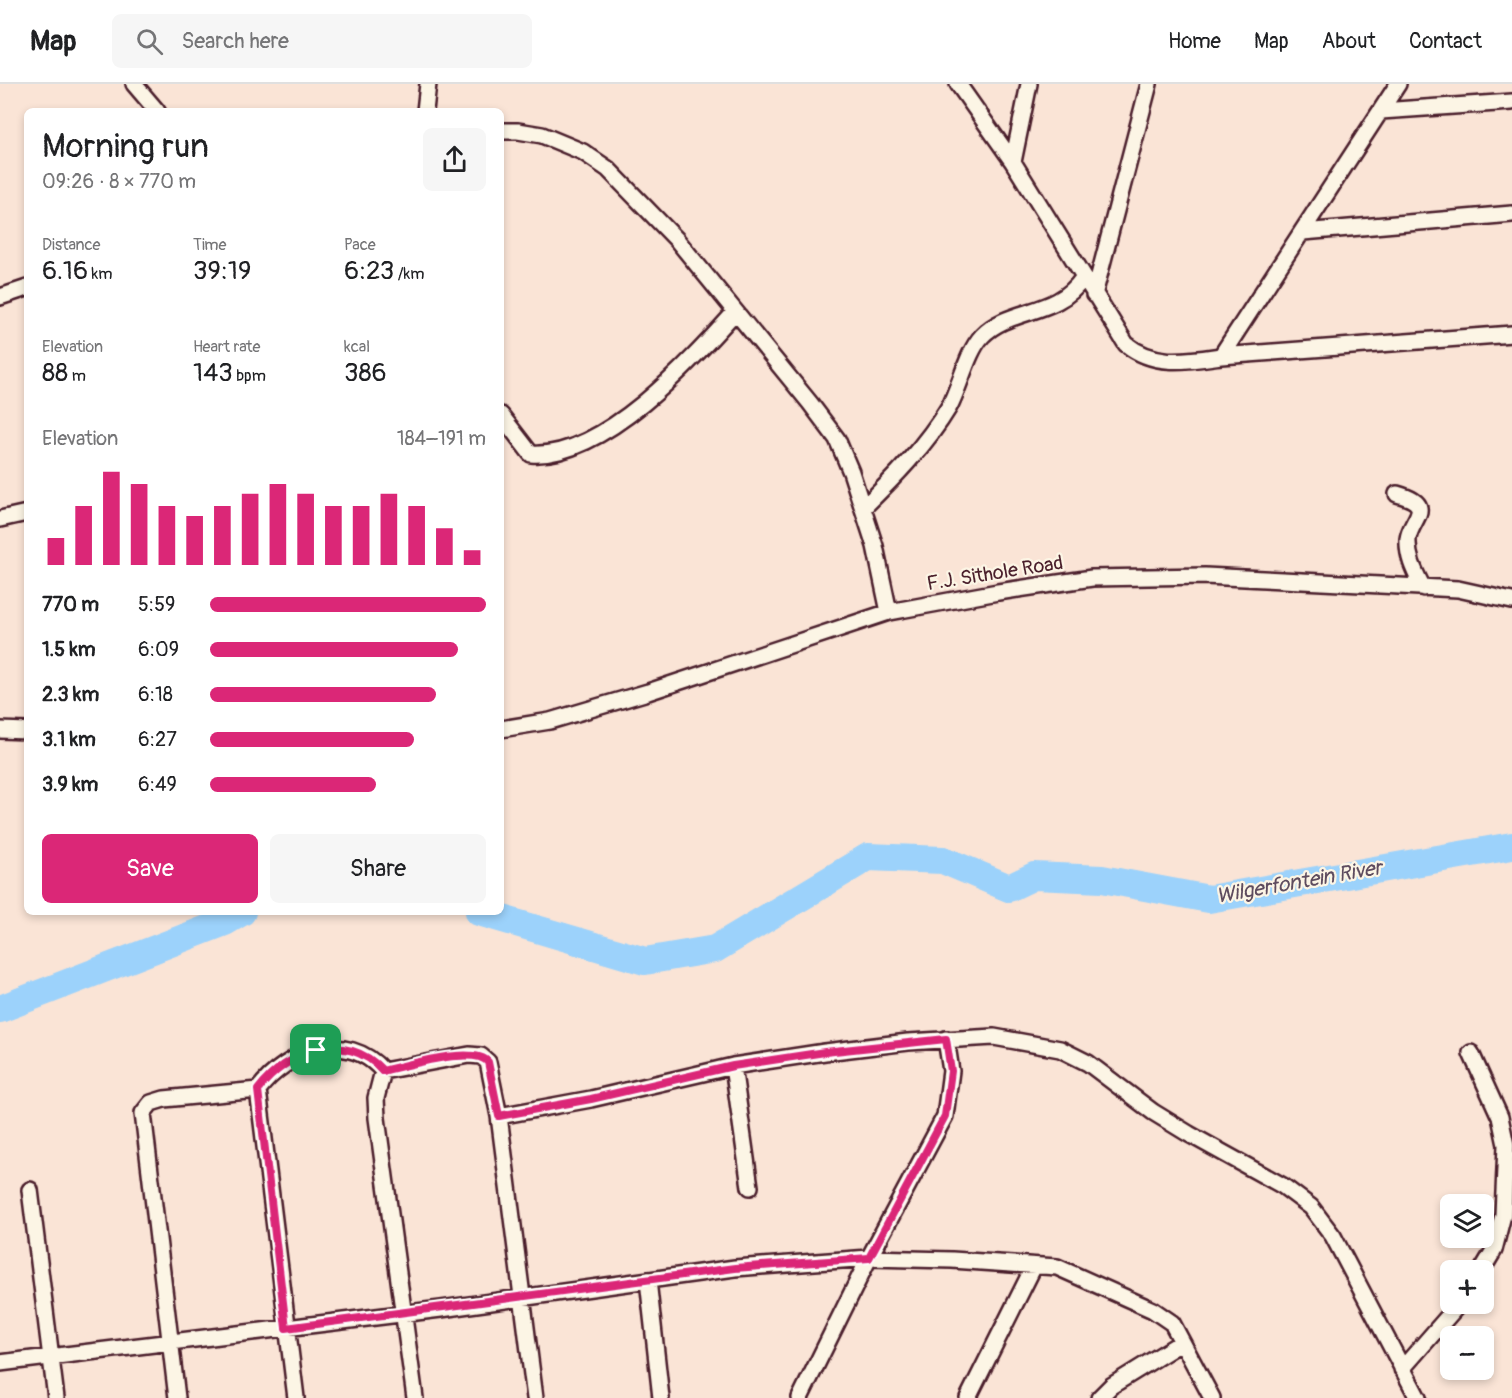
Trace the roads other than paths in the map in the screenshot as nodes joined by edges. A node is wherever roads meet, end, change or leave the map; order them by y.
1 (134, 84) edge
2 (428, 84) edge
3 (958, 84) edge
4 (1029, 84) edge
5 (1149, 84) edge
6 (1398, 84) edge
7 (1512, 102) edge
8 (154, 108) edge
9 (425, 108) edge
10 (1381, 111) junction
11 (504, 132) edge
12 (1013, 162) junction
13 (1512, 214) edge
14 (1303, 232) junction
15 (1083, 278) junction
16 (24, 289) edge
17 (1094, 295) junction
18 (0, 297) edge
19 (735, 312) junction
20 (1512, 334) edge
21 (1221, 356) junction
22 (504, 419) edge
23 (1396, 494) dead end
24 (863, 508) junction
25 (24, 514) edge
26 (0, 519) edge
27 (1423, 588) junction
28 (1512, 601) edge
29 (889, 612) junction
30 (504, 729) edge
31 (0, 730) edge
32 (24, 731) edge
33 (946, 1039) junction
34 (1471, 1053) dead end
35 (733, 1066) junction
36 (383, 1071) junction
37 (258, 1090) junction
38 (499, 1116) junction
39 (750, 1187) dead end
40 (30, 1190) dead end
41 (869, 1258) junction
42 (1488, 1260) edge
43 (1034, 1266) junction
44 (648, 1280) junction
45 (521, 1298) junction
46 (405, 1313) junction
47 (1450, 1314) edge
48 (286, 1328) junction
49 (1182, 1342) junction
50 (170, 1343) junction
51 (51, 1357) junction
52 (0, 1363) edge
53 (1402, 1369) junction
54 (56, 1398) edge
55 (177, 1398) edge
56 (296, 1398) edge
57 (415, 1398) edge
58 (534, 1398) edge
59 (661, 1398) edge
60 (800, 1398) edge
61 (968, 1398) edge
62 (1099, 1398) edge
63 (1212, 1398) edge
64 (1418, 1398) edge

1 - 8 street
2 - 9 street
3 - 12 street
4 - 12 street
5 - 17 street
6 - 10 street
7 - 10 street
10 - 14 street
11 - 19 street
12 - 15 street
13 - 14 street
14 - 21 street
15 - 17 street
15 - 24 street
16 - 18 street
17 - 21 street
19 - 22 street
19 - 24 street
20 - 21 street
23 - 27 street
24 - 29 street
25 - 26 street
27 - 28 street, F.J. Sithole Road
27 - 29 street, F.J. Sithole Road
29 - 30 street, F.J. Sithole Road
31 - 32 street
33 - 35 street
33 - 41 street
33 - 53 street
34 - 42 street
35 - 38 street
35 - 39 street
36 - 37 street
36 - 38 street
36 - 46 street
37 - 48 street
37 - 50 street
38 - 45 street
40 - 51 street
41 - 43 street
41 - 44 street
41 - 60 street
43 - 49 street
43 - 61 street
44 - 45 street
44 - 59 street
45 - 46 street
45 - 58 street
46 - 48 street
46 - 57 street
47 - 53 street
48 - 50 street
48 - 56 street
49 - 62 street
49 - 63 street
50 - 51 street
50 - 55 street
51 - 52 street
51 - 54 street
53 - 64 street

